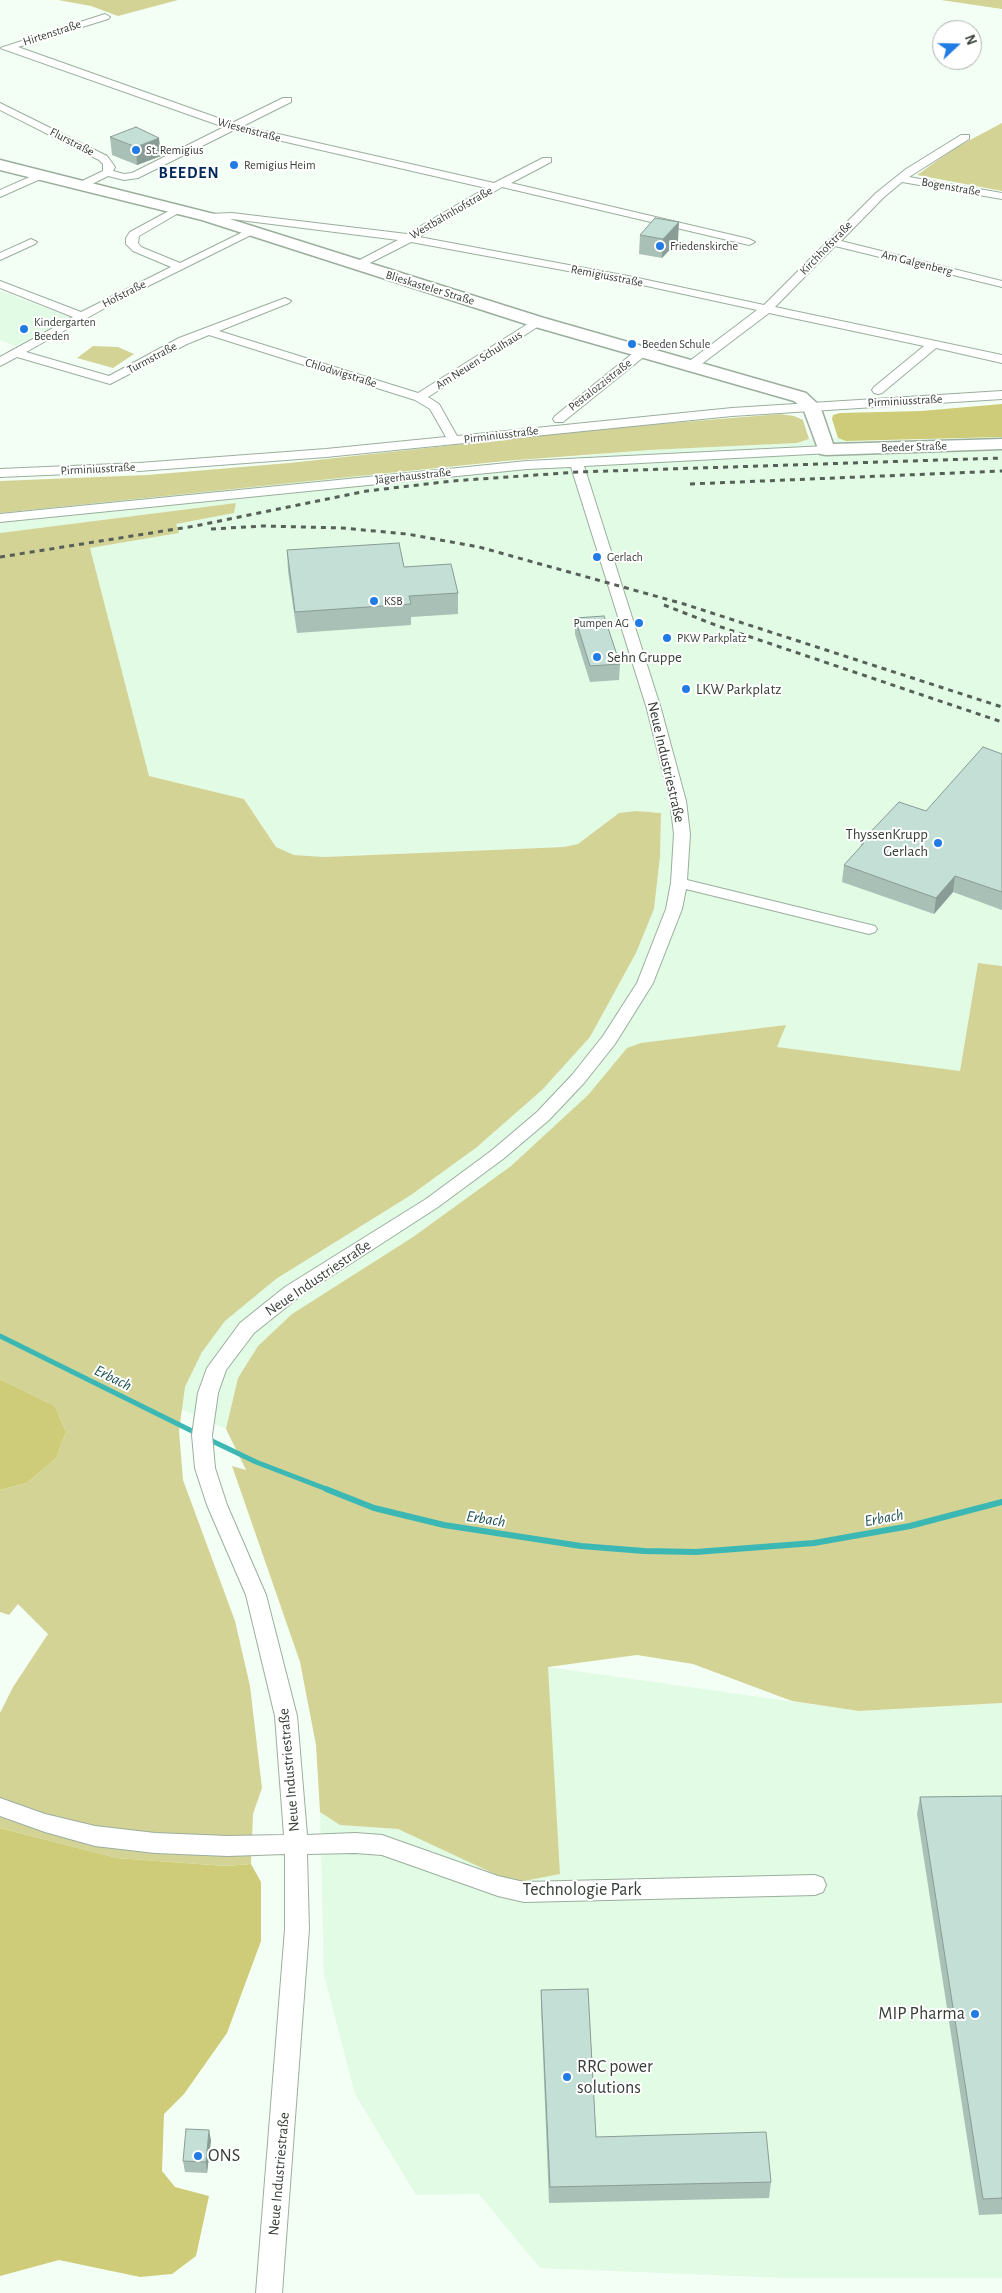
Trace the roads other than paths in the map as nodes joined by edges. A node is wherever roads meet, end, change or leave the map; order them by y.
1 (105, 17) dead end
2 (5, 49) edge
3 (287, 100) dead end
4 (0, 106) edge
5 (233, 127) junction
6 (965, 136) dead end
7 (547, 160) dead end
8 (0, 165) edge
9 (107, 173) junction
10 (41, 175) junction
11 (901, 179) junction
12 (82, 185) junction
13 (498, 185) junction
14 (0, 194) edge
15 (1002, 196) edge
16 (178, 209) junction
17 (208, 217) junction
18 (251, 232) junction
19 (409, 238) junction
20 (31, 242) dead end
21 (749, 242) dead end
22 (832, 242) junction
23 (0, 258) edge
24 (178, 266) junction
25 (356, 266) junction
26 (0, 284) edge
27 (1002, 284) edge
28 (285, 301) dead end
29 (766, 309) junction
30 (81, 316) junction
31 (538, 322) junction
32 (208, 331) junction
33 (934, 344) junction
34 (642, 352) junction
35 (16, 353) junction
36 (1002, 359) edge
37 (0, 362) edge
38 (691, 366) junction
39 (878, 390) dead end
40 (1002, 395) edge
41 (420, 398) junction
42 (814, 413) junction
43 (558, 419) dead end
44 (454, 441) junction
45 (825, 444) junction
46 (1002, 444) edge
47 (576, 461) junction
48 (0, 473) edge
49 (0, 518) edge
50 (679, 884) junction
51 (869, 929) dead end
52 (0, 1807) edge
53 (296, 1843) junction
54 (815, 1885) dead end
55 (269, 2293) edge

1 - 2 street, Hirtenstraße
2 - 5 street, Wiesenstraße
3 - 5 street
4 - 9 street, Flurstraße
5 - 9 street
5 - 13 street, Wiesenstraße
6 - 11 street, Kirchhofstraße
7 - 13 street, Westbahnhofstraße
8 - 10 street, Blieskasteler Straße
9 - 12 street, Flurstraße
10 - 12 street, Blieskasteler Straße
10 - 14 street
11 - 15 street, Bogenstraße
11 - 22 street, Kirchhofstraße
12 - 16 street, Blieskasteler Straße
13 - 19 street, Westbahnhofstraße
13 - 21 street, Wiesenstraße
16 - 17 street, Blieskasteler Straße
16 - 24 street
17 - 18 street, Blieskasteler Straße
17 - 19 street, Remigiusstraße
18 - 24 street, Hofstraße
18 - 25 street, Blieskasteler Straße
19 - 25 street, Westbahnhofstraße
19 - 29 street, Remigiusstraße
20 - 23 street
22 - 27 street, Am Galgenberg
22 - 29 street, Kirchhofstraße
24 - 30 street, Hofstraße
25 - 31 street, Blieskasteler Straße
26 - 30 street
28 - 32 street, Turmstraße
29 - 33 street, Remigiusstraße
29 - 38 street, Kirchhofstraße
30 - 35 street, Hofstraße
31 - 34 street, Blieskasteler Straße
31 - 41 street, Am Neuen Schulhaus
32 - 35 street, Turmstraße
32 - 41 street, Chlodwigstraße
33 - 36 street, Remigiusstraße
33 - 39 street
34 - 38 street, Blieskasteler Straße
34 - 43 street, Pestalozzistraße
35 - 37 street, Hofstraße
38 - 42 street, Blieskasteler Straße
40 - 42 street, Pirminiusstraße
41 - 44 street, Chlodwigstraße
42 - 44 street, Pirminiusstraße
42 - 45 street
44 - 48 street, Pirminiusstraße
45 - 46 street, Beeder Straße
45 - 47 street, Jägerhausstraße
47 - 49 street, Jägerhausstraße
47 - 50 street, Neue Industriestraße
50 - 51 street
50 - 53 street, Neue Industriestraße
52 - 53 street, Technologie Park
53 - 54 street, Technologie Park
53 - 55 street, Neue Industriestraße

